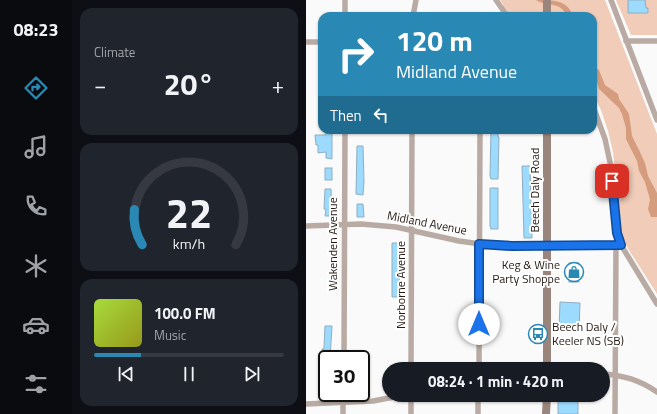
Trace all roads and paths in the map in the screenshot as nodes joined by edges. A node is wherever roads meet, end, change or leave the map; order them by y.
1 (345, 0) edge
2 (416, 0) edge
3 (496, 0) edge
4 (611, 0) edge
5 (345, 12) edge
6 (414, 12) edge
7 (504, 12) edge
8 (626, 41) junction
9 (657, 41) edge
10 (306, 42) edge
11 (318, 42) edge
12 (597, 115) edge
13 (657, 120) edge
14 (345, 134) edge
15 (412, 134) edge
16 (480, 134) edge
17 (547, 134) edge
18 (344, 225) junction
19 (306, 226) edge
20 (412, 230) junction
21 (479, 244) junction
22 (619, 245) junction
23 (547, 246) junction
24 (657, 304) edge
25 (344, 350) edge
26 (411, 362) edge
27 (479, 362) edge
28 (547, 362) edge
29 (610, 374) edge
30 (615, 374) junction
31 (657, 392) edge
32 (382, 400) edge
33 (411, 402) edge
34 (478, 402) edge
35 (546, 402) edge
36 (343, 403) junction
37 (306, 404) edge
38 (343, 414) edge
39 (411, 414) edge
40 (478, 414) edge
41 (546, 414) edge
42 (614, 414) edge

1 - 5 street
2 - 6 street
3 - 7 street
4 - 8 street
8 - 9 street
8 - 13 street
10 - 11 street
12 - 22 street
14 - 18 street, Wakenden Avenue
15 - 20 street, Norborne Avenue
16 - 21 street
17 - 23 main road, Beech Daly Road
18 - 19 street, Midland Avenue
18 - 20 street, Midland Avenue
18 - 25 street, Wakenden Avenue
20 - 21 street, Midland Avenue
20 - 26 street, Norborne Avenue
21 - 23 street, Midland Avenue
21 - 27 street
22 - 23 street, Midland Avenue
22 - 24 street
22 - 30 street
23 - 28 main road, Beech Daly Road
29 - 30 street
30 - 31 street
30 - 42 street
32 - 36 street
33 - 39 street
34 - 40 street
35 - 41 main road
36 - 37 street
36 - 38 street

